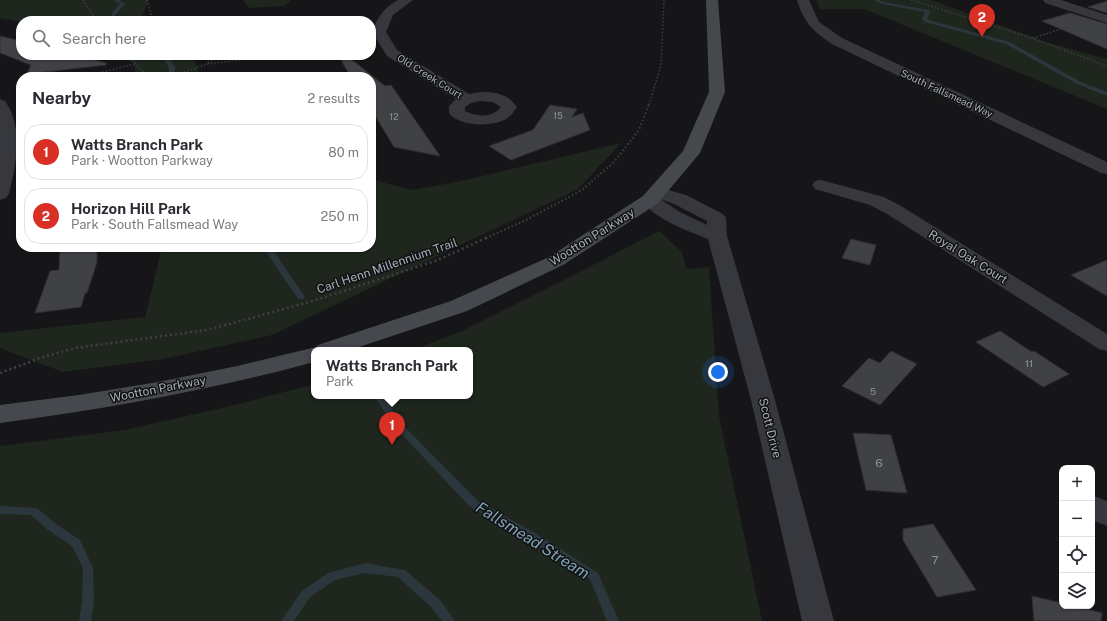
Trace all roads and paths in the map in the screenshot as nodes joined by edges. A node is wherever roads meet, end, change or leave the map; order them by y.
1 (83, 0) edge
2 (147, 0) edge
3 (407, 0) edge
4 (664, 0) edge
5 (712, 0) edge
6 (804, 0) edge
7 (911, 0) edge
8 (1049, 0) edge
9 (92, 16) edge
10 (152, 16) edge
11 (1107, 19) edge
12 (1072, 25) dead end
13 (1032, 38) junction
14 (132, 60) edge
15 (213, 60) edge
16 (238, 60) edge
17 (135, 64) junction
18 (207, 64) junction
19 (1107, 66) edge
20 (102, 72) edge
21 (144, 72) edge
22 (188, 72) edge
23 (467, 99) dead end
24 (0, 104) edge
25 (1107, 169) edge
26 (821, 185) dead end
27 (0, 194) edge
28 (654, 196) junction
29 (1107, 344) edge
30 (335, 347) edge
31 (311, 355) edge
32 (0, 373) edge
33 (0, 414) edge
34 (1095, 508) edge
35 (1107, 516) edge
36 (818, 621) edge

1 - 9 path
2 - 10 path
3 - 23 street, Old Creek Court
4 - 32 path, Carl Henn Millennium Trail
5 - 28 main road, Wootton Parkway
6 - 25 street, South Fallsmead Way
7 - 13 path
8 - 11 street
12 - 13 path
13 - 19 path
14 - 17 path
15 - 18 path
16 - 18 path
17 - 20 path
17 - 21 path
18 - 22 path
24 - 27 street
26 - 29 street, Royal Oak Court
28 - 30 main road, Wootton Parkway
28 - 36 street, Scott Drive
31 - 33 main road, Wootton Parkway
34 - 35 street

